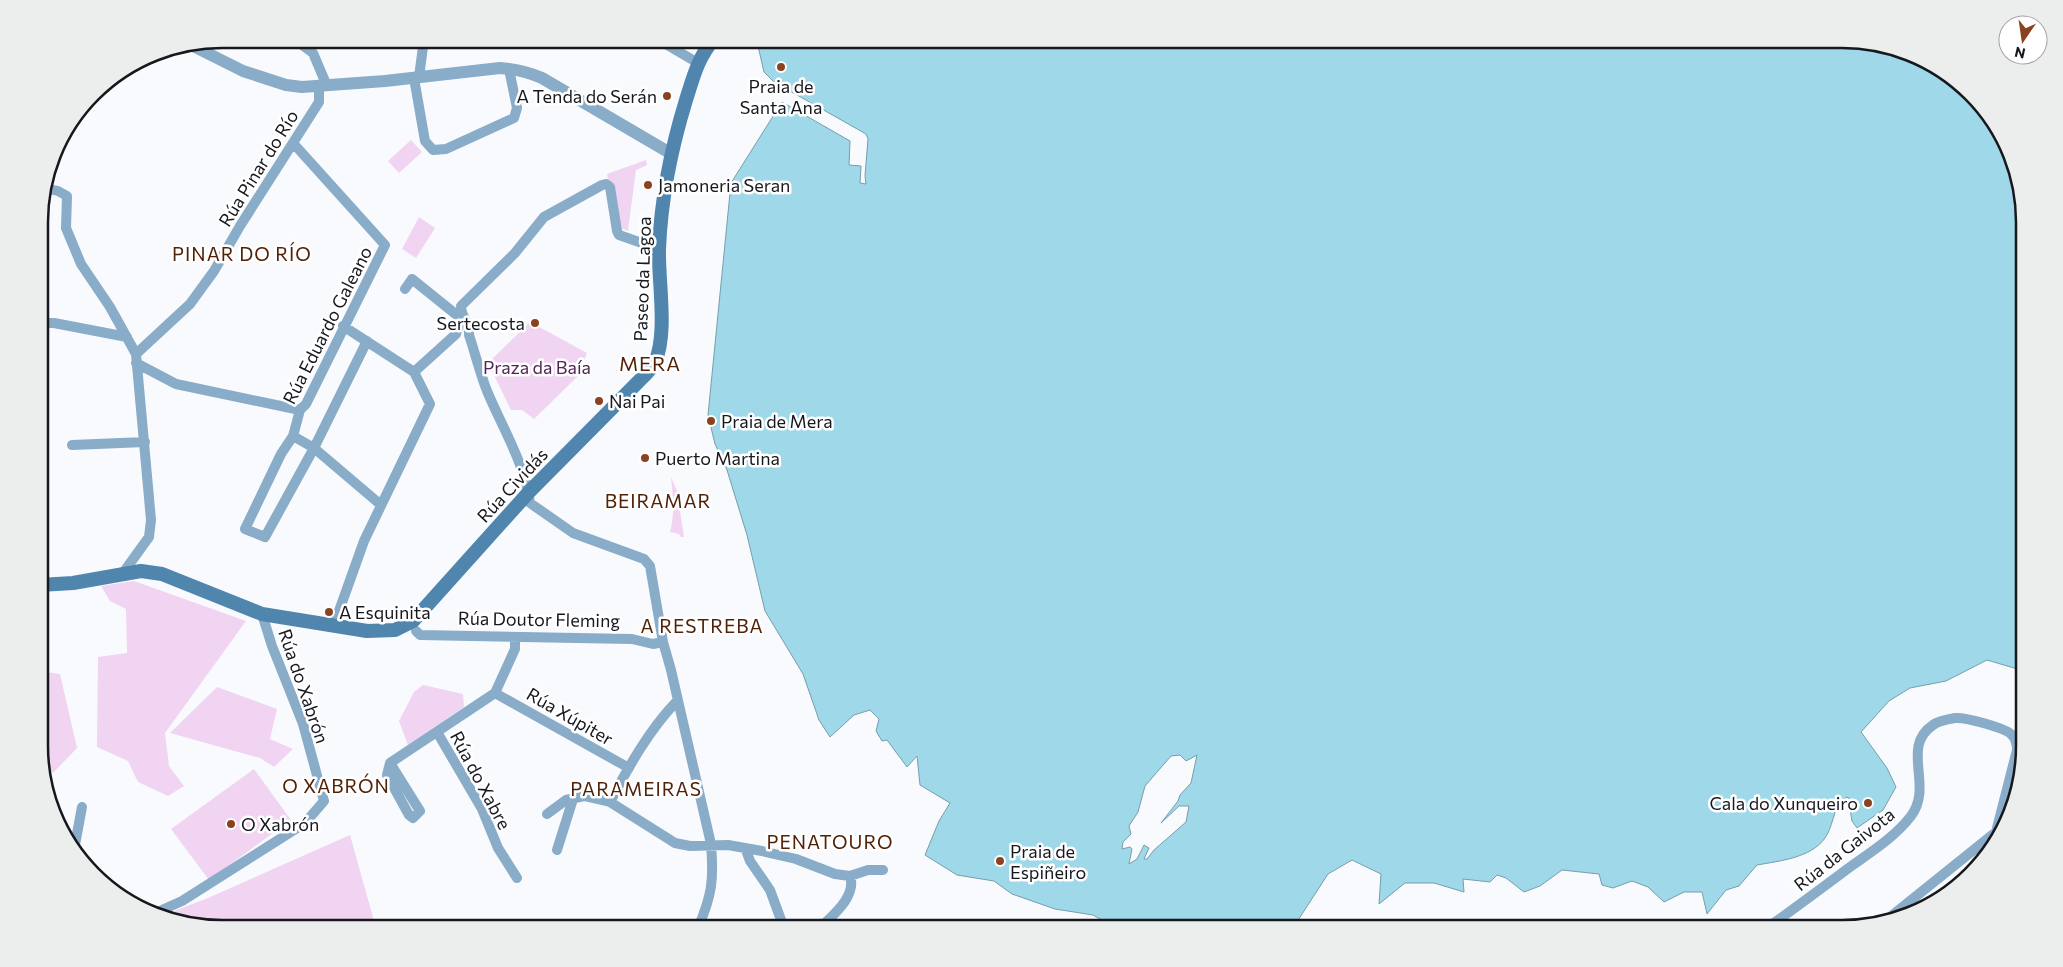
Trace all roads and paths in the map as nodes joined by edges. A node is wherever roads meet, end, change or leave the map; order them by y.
1 (306, 48) edge
2 (421, 48) edge
3 (672, 48) edge
4 (708, 48) edge
5 (199, 49) edge
6 (698, 63) junction
7 (317, 66) junction
8 (509, 68) junction
9 (416, 78) junction
10 (319, 87) junction
11 (293, 143) junction
12 (670, 153) junction
13 (51, 189) edge
14 (659, 249) junction
15 (405, 288) dead end
16 (48, 323) edge
17 (343, 326) junction
18 (127, 337) junction
19 (367, 341) junction
20 (136, 358) junction
21 (414, 372) junction
22 (645, 375) joint
23 (300, 410) junction
24 (293, 436) junction
25 (145, 442) junction
26 (72, 445) dead end
27 (314, 448) junction
28 (529, 492) junction
29 (381, 505) junction
30 (123, 573) junction
31 (48, 584) edge
32 (262, 614) junction
33 (334, 625) junction
34 (409, 627) junction
35 (515, 637) junction
36 (663, 642) junction
37 (495, 693) junction
38 (677, 701) junction
39 (437, 732) junction
40 (2016, 746) edge
41 (2014, 762) edge
42 (390, 763) junction
43 (629, 768) junction
44 (573, 799) junction
45 (610, 802) junction
46 (2005, 803) edge
47 (82, 807) dead end
48 (547, 814) dead end
49 (76, 839) edge
50 (1985, 842) edge
51 (711, 844) junction
52 (557, 850) dead end
53 (746, 850) junction
54 (882, 870) dead end
55 (850, 876) junction
56 (517, 878) dead end
57 (163, 909) edge
58 (1901, 909) edge
59 (1779, 919) edge
60 (702, 920) edge
61 (781, 920) edge
62 (828, 920) edge

1 - 7 street
2 - 9 street
3 - 6 street
4 - 6 main road, Paseo da Lagoa
5 - 10 street
6 - 12 main road, Paseo da Lagoa
7 - 10 street
7 - 10 street, Rúa Pinar do Río
8 - 9 street
8 - 9 street
8 - 12 street
9 - 10 street
10 - 11 street, Rúa Pinar do Río
11 - 17 street, Rúa Eduardo Galeano
11 - 20 street, Rúa Pinar do Río
12 - 14 main road, Paseo da Lagoa
13 - 18 street
14 - 22 main road, Paseo da Lagoa
14 - 28 street
15 - 21 street
16 - 18 street
17 - 19 street
17 - 23 street, Rúa Eduardo Galeano
18 - 20 street
19 - 21 street
19 - 27 street, Rúa Eduardo Galeano
20 - 23 street
20 - 25 street
21 - 29 street
22 - 28 main road, Rúa Cividás
23 - 24 street, Rúa Eduardo Galeano
24 - 27 street
24 - 27 street, Rúa Eduardo Galeano
25 - 26 street
25 - 30 street
27 - 29 street
28 - 34 main road, Rúa Cividás
28 - 36 street
29 - 33 street
30 - 31 main road, Rúa Doutor Fleming
30 - 32 main road, Rúa Doutor Fleming
32 - 33 main road, Rúa Doutor Fleming
32 - 57 street, Rúa do Xabrón
33 - 34 main road, Rúa Doutor Fleming
34 - 35 street, Rúa Doutor Fleming
35 - 36 street, Rúa Doutor Fleming
35 - 37 street
36 - 38 street
37 - 39 street, Rúa do Xabre
37 - 43 street, Rúa Xúpiter
38 - 43 street
38 - 51 street
39 - 42 street
39 - 56 street, Rúa do Xabre
40 - 59 street, Rúa da Gaivota
41 - 46 street, Rúa da Gaivota
42 - 42 street
43 - 45 street
44 - 45 street
44 - 48 street
44 - 52 street
45 - 51 street
47 - 49 street
50 - 58 street, Rúa da Gaivota
51 - 53 street
51 - 60 street
53 - 55 street
53 - 61 street
54 - 55 street
55 - 62 street

